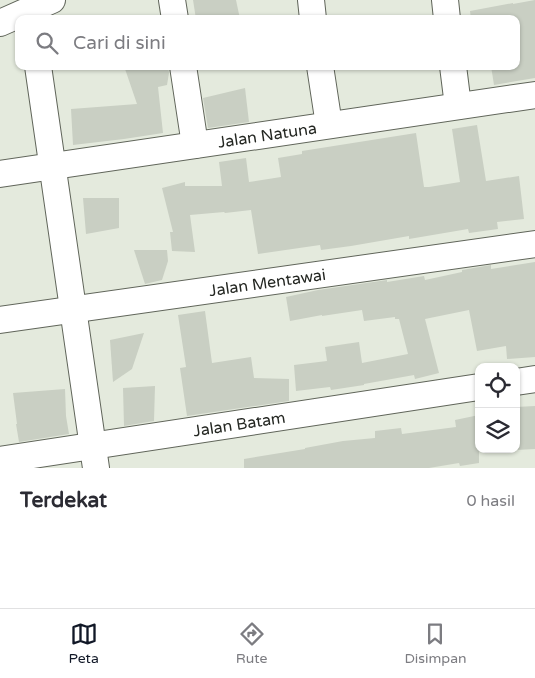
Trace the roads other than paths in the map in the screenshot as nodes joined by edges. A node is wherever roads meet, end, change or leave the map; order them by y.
1 (172, 0) edge
2 (311, 0) edge
3 (445, 0) edge
4 (38, 10) edge
5 (23, 15) edge
6 (174, 15) edge
7 (313, 15) edge
8 (447, 15) edge
9 (15, 18) edge
10 (0, 23) edge
11 (39, 70) edge
12 (184, 70) edge
13 (321, 70) edge
14 (454, 70) edge
15 (535, 95) edge
16 (458, 106) junction
17 (329, 125) junction
18 (195, 145) junction
19 (53, 166) junction
20 (0, 174) edge
21 (535, 244) edge
22 (74, 310) junction
23 (0, 320) edge
24 (535, 379) edge
25 (520, 381) edge
26 (475, 388) edge
27 (95, 457) edge
28 (0, 460) edge

1 - 6 street
2 - 7 street
3 - 8 street
4 - 5 street
9 - 10 street
11 - 19 street
12 - 18 street
13 - 17 street
14 - 16 street
15 - 16 street, Jalan Natuna
16 - 17 street, Jalan Natuna
17 - 18 street, Jalan Natuna
18 - 19 street, Jalan Natuna
19 - 20 street, Jalan Natuna
19 - 22 street
21 - 22 street, Jalan Mentawai
22 - 23 street, Jalan Mentawai
22 - 27 street
24 - 25 street
26 - 27 street, Jalan Batam
27 - 28 street, Jalan Batam

